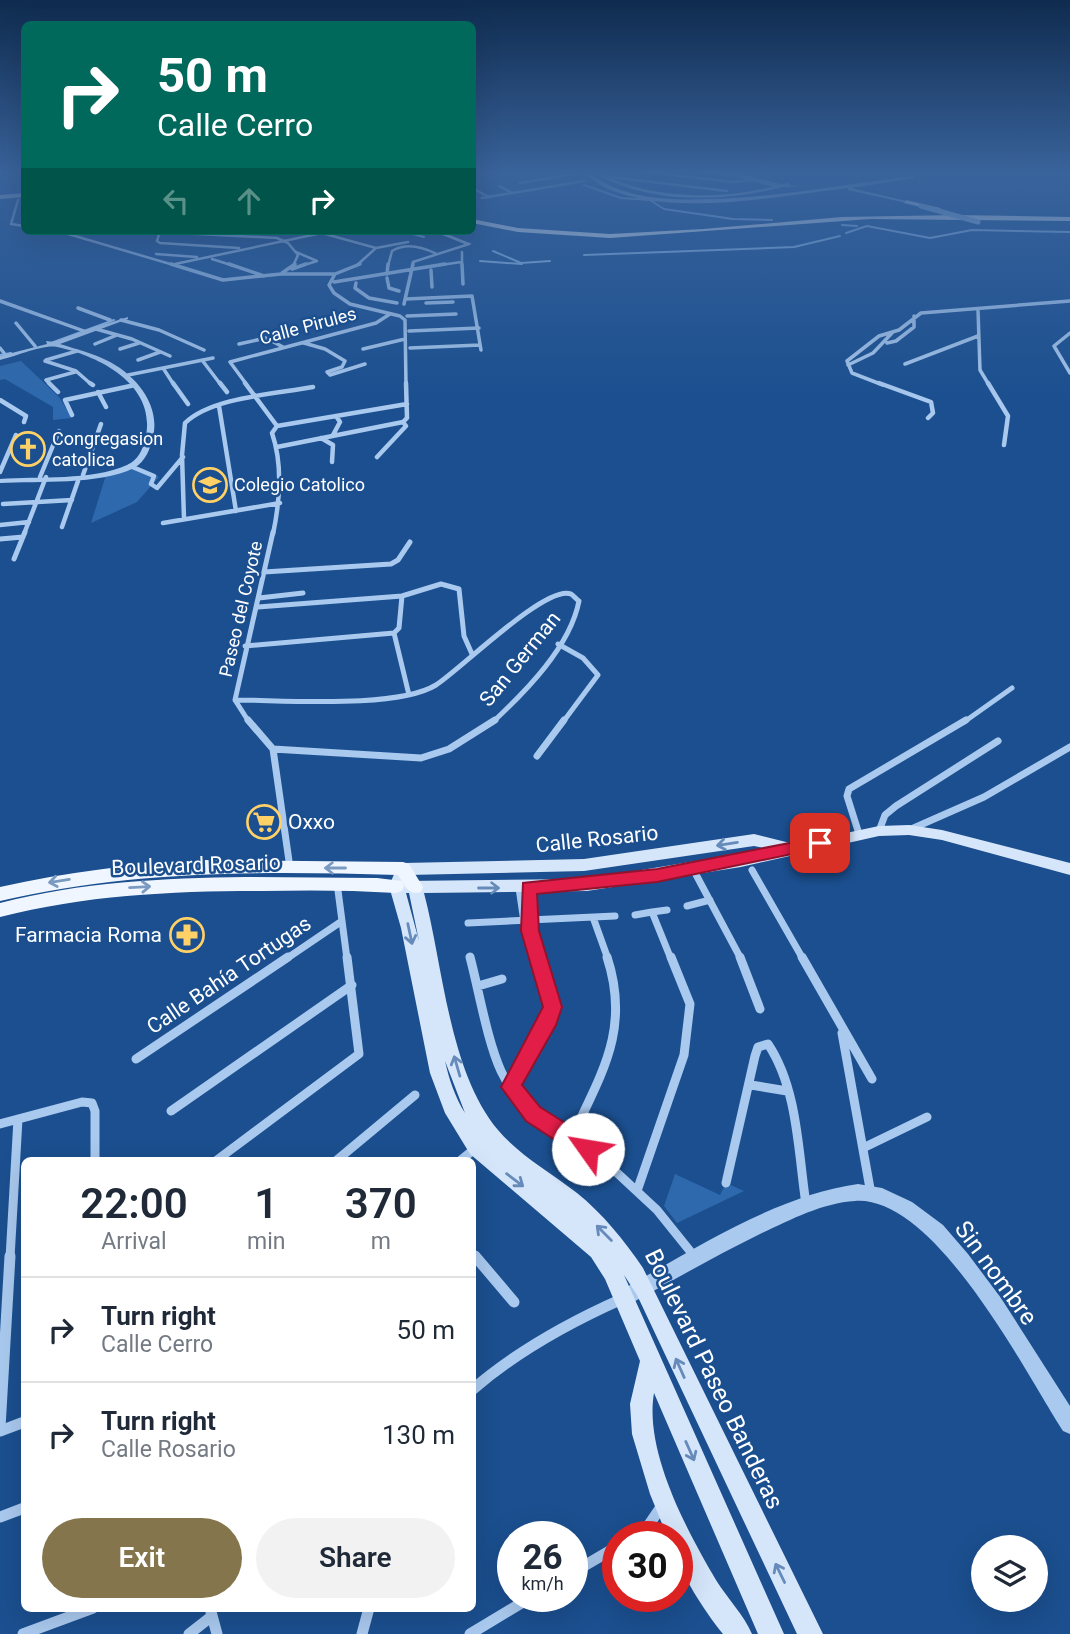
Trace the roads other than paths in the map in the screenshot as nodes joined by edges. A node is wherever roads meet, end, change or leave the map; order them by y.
1 (110, 248) edge
2 (239, 248) edge
3 (250, 248) edge
4 (293, 248) edge
5 (376, 248) edge
6 (406, 248) edge
7 (418, 248) edge
8 (453, 248) edge
9 (247, 249) junction
10 (296, 252) junction
11 (462, 253) dead end
12 (139, 254) junction
13 (435, 256) junction
14 (209, 258) junction
15 (175, 264) junction
16 (461, 264) junction
17 (360, 268) dead end
18 (431, 270) junction
19 (411, 272) junction
20 (283, 273) junction
21 (335, 274) junction
22 (265, 276) junction
23 (387, 276) junction
24 (357, 281) junction
25 (335, 284) dead end
26 (463, 284) dead end
27 (432, 287) dead end
28 (399, 291) dead end
29 (426, 300) junction
30 (0, 301) edge
31 (1070, 301) edge
32 (453, 302) dead end
33 (397, 303) dead end
34 (78, 308) dead end
35 (978, 310) junction
36 (390, 314) junction
37 (456, 314) dead end
38 (407, 316) dead end
39 (427, 316) junction
40 (914, 316) junction
41 (123, 318) junction
42 (110, 320) junction
43 (16, 323) dead end
44 (479, 328) junction
45 (96, 329) junction
46 (83, 330) junction
47 (409, 331) dead end
48 (1070, 332) edge
49 (892, 333) junction
50 (117, 335) junction
51 (978, 336) junction
52 (405, 339) junction
53 (253, 340) junction
54 (303, 342) junction
55 (51, 343) junction
56 (140, 343) junction
57 (887, 343) junction
58 (95, 344) dead end
59 (239, 344) dead end
60 (35, 346) junction
61 (283, 347) junction
62 (410, 348) dead end
63 (120, 349) dead end
64 (363, 349) dead end
65 (204, 350) dead end
66 (77, 351) junction
67 (270, 351) junction
68 (161, 352) junction
69 (1, 353) edge
70 (170, 356) dead end
71 (213, 358) dead end
72 (138, 360) dead end
73 (201, 360) junction
74 (365, 364) dead end
75 (905, 364) dead end
76 (848, 365) junction
77 (163, 368) junction
78 (76, 371) junction
79 (1069, 371) edge
80 (130, 375) junction
81 (135, 384) junction
82 (93, 385) dead end
83 (313, 387) dead end
84 (227, 391) dead end
85 (58, 392) dead end
86 (98, 393) junction
87 (258, 399) junction
88 (0, 400) edge
89 (188, 404) dead end
90 (407, 404) junction
91 (219, 406) junction
92 (106, 407) dead end
93 (72, 415) dead end
94 (336, 416) junction
95 (928, 418) dead end
96 (24, 422) dead end
97 (403, 422) junction
98 (101, 424) dead end
99 (277, 426) junction
100 (59, 431) dead end
101 (16, 435) dead end
102 (333, 435) junction
103 (319, 438) junction
104 (1004, 445) dead end
105 (277, 447) junction
106 (183, 457) junction
107 (377, 457) dead end
108 (332, 462) dead end
109 (130, 466) junction
110 (0, 472) edge
111 (43, 477) junction
112 (80, 478) junction
113 (0, 481) edge
114 (72, 500) junction
115 (37, 502) junction
116 (280, 503) junction
117 (3, 504) dead end
118 (236, 510) junction
119 (184, 519) junction
120 (29, 522) junction
121 (163, 523) dead end
122 (0, 525) edge
123 (62, 527) dead end
124 (23, 537) junction
125 (0, 539) edge
126 (410, 542) dead end
127 (14, 559) dead end
128 (264, 572) junction
129 (303, 593) dead end
130 (402, 596) junction
131 (259, 598) junction
132 (258, 607) junction
133 (394, 633) junction
134 (558, 644) junction
135 (245, 646) junction
136 (472, 654) junction
137 (1012, 688) dead end
138 (409, 695) junction
139 (235, 700) junction
140 (998, 741) dead end
141 (1070, 747) edge
142 (273, 749) junction
143 (537, 756) dead end
144 (909, 830) junction
145 (879, 831) junction
146 (859, 834) junction
147 (793, 849) junction
148 (290, 868) junction
149 (403, 869) junction
150 (693, 869) junction
151 (1070, 869) edge
152 (752, 870) dead end
153 (100, 883) junction
154 (337, 883) junction
155 (406, 887) junction
156 (524, 888) junction
157 (0, 894) edge
158 (710, 900) junction
159 (687, 906) dead end
160 (0, 910) edge
161 (667, 910) dead end
162 (652, 912) junction
163 (635, 915) dead end
164 (615, 916) dead end
165 (594, 920) junction
166 (342, 921) junction
167 (468, 923) dead end
168 (528, 925) junction
169 (470, 957) dead end
170 (502, 979) dead end
171 (352, 985) junction
172 (478, 986) junction
173 (760, 1009) dead end
174 (841, 1029) junction
175 (136, 1059) dead end
176 (872, 1079) dead end
177 (751, 1085) junction
178 (511, 1087) junction
179 (787, 1091) junction
180 (415, 1095) dead end
181 (171, 1111) dead end
182 (927, 1117) dead end
183 (18, 1119) junction
184 (0, 1124) edge
185 (571, 1139) junction
186 (863, 1148) junction
187 (588, 1149) dead end
188 (469, 1154) edge
189 (95, 1157) edge
190 (221, 1157) edge
191 (341, 1157) edge
192 (476, 1159) edge
193 (614, 1170) dead end
194 (726, 1183) dead end
195 (638, 1188) junction
196 (871, 1195) junction
197 (806, 1204) junction
198 (476, 1258) edge
199 (696, 1260) junction
200 (644, 1288) junction
201 (622, 1299) junction
202 (514, 1302) dead end
203 (650, 1363) junction
204 (476, 1387) edge
205 (21, 1423) edge
206 (1070, 1424) edge
207 (0, 1430) edge
208 (665, 1501) junction
209 (21, 1509) edge
210 (0, 1517) edge
211 (651, 1521) edge
212 (675, 1521) edge
213 (693, 1563) edge
214 (82, 1612) edge
215 (211, 1612) edge
216 (368, 1612) edge
217 (506, 1612) edge
218 (23, 1634) edge
219 (189, 1634) edge
220 (217, 1634) edge
221 (362, 1634) edge
222 (470, 1634) edge
223 (739, 1634) edge
224 (771, 1634) edge
225 (810, 1634) edge

1 - 12 street
2 - 9 street
3 - 9 street
4 - 10 street
5 - 21 street
6 - 23 street
7 - 13 street
8 - 13 street
9 - 14 street
10 - 20 street
10 - 20 street
11 - 16 street
12 - 14 street
12 - 15 street
13 - 18 street
13 - 19 street
14 - 15 street
14 - 22 street
15 - 22 street
16 - 18 street
16 - 26 street
17 - 24 street
18 - 19 street
18 - 27 street
19 - 23 street
19 - 29 street
20 - 21 street
20 - 22 street
21 - 36 street
23 - 24 street
23 - 28 street
24 - 25 street
24 - 33 street
29 - 32 street
29 - 39 street
29 - 44 street
30 - 46 street
31 - 35 street
34 - 42 street
35 - 40 street
35 - 51 street
36 - 52 street
36 - 54 street, Calle Pirules
37 - 39 street
38 - 39 street
40 - 49 street
40 - 57 street
41 - 42 street
41 - 45 street
41 - 65 street
42 - 46 street
43 - 60 street
44 - 47 street
44 - 62 street
45 - 50 street
45 - 55 street
46 - 55 street
48 - 79 street
49 - 57 street
49 - 76 street
50 - 56 street
50 - 58 street
51 - 75 street
51 - 104 street
52 - 64 street
52 - 90 street
53 - 59 street
53 - 61 street
53 - 67 street
54 - 61 street, Calle Pirules
54 - 74 street
55 - 60 street
55 - 66 street
55 - 69 street
56 - 63 street
56 - 68 street
57 - 76 street
60 - 69 street
61 - 67 street, Calle Pirules
66 - 78 street
66 - 80 street
67 - 87 street, Calle Pirules
68 - 70 street
68 - 72 street
71 - 73 street
73 - 77 street
73 - 84 street
76 - 95 street
77 - 80 street
77 - 89 street
78 - 82 street
78 - 85 street
80 - 81 street
81 - 86 street
81 - 109 street
83 - 87 street
86 - 92 street
86 - 93 street
87 - 91 street
87 - 99 street
88 - 96 street
90 - 94 street
90 - 97 street
91 - 106 street
91 - 118 street
94 - 99 street
94 - 102 street
97 - 102 street
97 - 107 street
98 - 112 street
99 - 105 street, Paseo del Coyote
100 - 111 street
101 - 110 street
102 - 103 street
103 - 105 street
103 - 108 street
105 - 116 street, Paseo del Coyote
106 - 109 street
106 - 119 street
109 - 112 street
111 - 112 street
111 - 113 street
111 - 115 street
112 - 114 street
114 - 115 street
114 - 123 street
115 - 117 street
115 - 120 street
116 - 118 street
116 - 128 street, Paseo del Coyote
118 - 119 street
119 - 121 street
120 - 122 street
120 - 124 street
124 - 125 street
124 - 127 street
126 - 128 street
128 - 131 street, Paseo del Coyote
129 - 131 street
130 - 132 street
130 - 133 street
130 - 136 street
131 - 132 street, Paseo del Coyote
132 - 135 street, Paseo del Coyote
133 - 135 street
133 - 138 street
134 - 136 street, San German
134 - 142 street, San German
134 - 143 street
135 - 139 street, Paseo del Coyote
136 - 138 street, San German
137 - 146 street
138 - 139 street, San German
139 - 142 street, Paseo del Coyote
140 - 145 street
141 - 144 street
142 - 148 street
144 - 145 main road, Calle Rosario
144 - 151 main road, Calle Rosario
145 - 146 main road, Calle Rosario
146 - 147 main road, Calle Rosario
147 -> 149 main road, Calle Rosario
147 - 150 main road, Calle Rosario
149 -> 148 main road, Boulevard Rosario
148 - 153 main road, Boulevard Rosario
149 - 155 main road
150 - 156 main road, Calle Rosario
150 - 158 street
152 - 174 street
153 -> 154 main road, Boulevard Rosario
153 -> 157 main road, Boulevard Rosario
153 - 160 main road, Boulevard Rosario
154 - 155 main road, Boulevard Rosario
154 - 166 street
155 -> 156 main road, Calle Rosario
155 -> 188 main road, Boulevard Paseo Banderas
200 -> 155 main road, Boulevard Paseo Banderas
156 - 168 street
158 - 159 street
158 - 173 street
161 - 162 street
162 - 163 street
162 - 195 street
164 - 165 street
165 - 168 street
165 - 185 street
166 - 171 street
166 - 175 street, Calle Bahía Tortugas
167 - 168 street
168 - 178 street
169 - 172 street
170 - 172 street
171 - 181 street
171 - 190 street
172 - 178 street
174 - 176 street
174 - 186 street
177 - 179 street
177 - 179 street
177 - 194 street
178 - 185 street
179 - 197 street
180 - 191 street
182 - 186 street
183 - 184 street
183 - 189 street
183 - 207 street
185 - 187 street
186 - 196 street
192 -> 201 main road, Boulevard Paseo Banderas
193 - 195 street
195 - 199 street
196 - 197 street, Sin nombre
196 - 206 street, Sin nombre
197 - 199 street, Sin nombre
198 - 202 street
199 - 200 street, Sin nombre
200 - 201 street, Sin nombre
225 -> 200 main road, Boulevard Paseo Banderas
201 - 203 main road, Boulevard Paseo Banderas
201 - 204 street
203 - 208 main road
203 -> 224 main road, Boulevard Paseo Banderas
205 - 207 street
208 - 211 street
208 - 212 main road
209 - 210 street
213 - 223 main road
214 - 218 street
215 - 219 street
215 - 220 street
216 - 221 street
217 - 222 street

